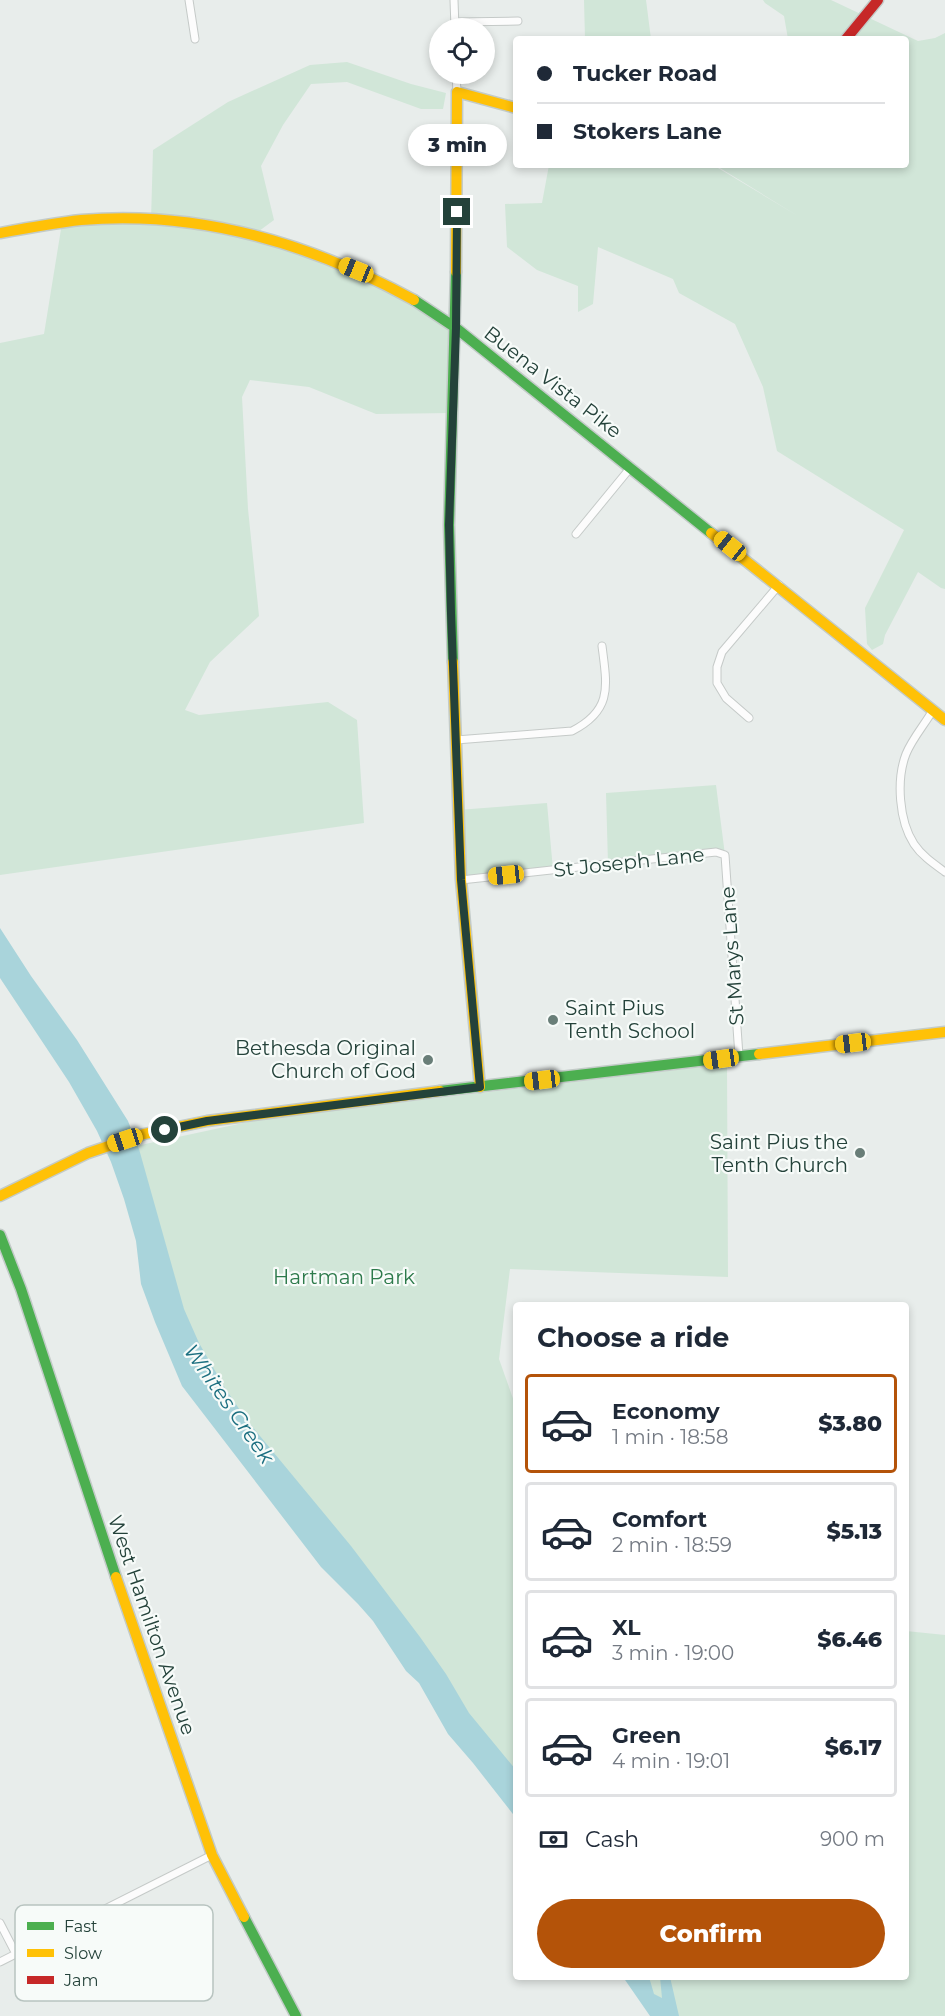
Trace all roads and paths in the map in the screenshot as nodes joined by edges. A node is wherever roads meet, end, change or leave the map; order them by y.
1 (189, 0) edge
2 (454, 0) edge
3 (879, 0) edge
4 (455, 18) edge
5 (518, 21) dead end
6 (495, 22) edge
7 (849, 36) edge
8 (195, 39) dead end
9 (457, 84) edge
10 (457, 92) junction
11 (513, 107) edge
12 (0, 233) edge
13 (456, 328) junction
14 (631, 467) junction
15 (576, 534) dead end
16 (779, 585) junction
17 (602, 646) dead end
18 (933, 710) junction
19 (749, 718) dead end
20 (945, 720) edge
21 (456, 740) junction
22 (725, 855) joint
23 (945, 872) edge
24 (461, 880) junction
25 (945, 1032) edge
26 (739, 1056) junction
27 (480, 1087) junction
28 (0, 1196) edge
29 (0, 1235) edge
30 (213, 1855) junction
31 (114, 1905) edge
32 (0, 1923) edge
33 (15, 1952) edge
34 (15, 1954) edge
35 (0, 1962) edge
36 (296, 2016) edge

1 - 8 street
2 - 4 street
3 - 7 street
5 - 6 street
9 - 10 street
10 - 11 street
10 - 13 street
12 - 13 street, Buena Vista Pike
13 - 14 street, Buena Vista Pike
13 - 21 street
14 - 15 street
14 - 16 street, Buena Vista Pike
16 - 18 street, Buena Vista Pike
16 - 19 street
17 - 21 street
18 - 20 street, Buena Vista Pike
18 - 23 street
21 - 24 street
22 - 24 street, St Joseph Lane
22 - 26 street, St Marys Lane
24 - 27 street
25 - 26 street
26 - 27 street
27 - 28 street
29 - 30 street, West Hamilton Avenue
30 - 31 street
30 - 36 street, West Hamilton Avenue
32 - 33 street
34 - 35 street

